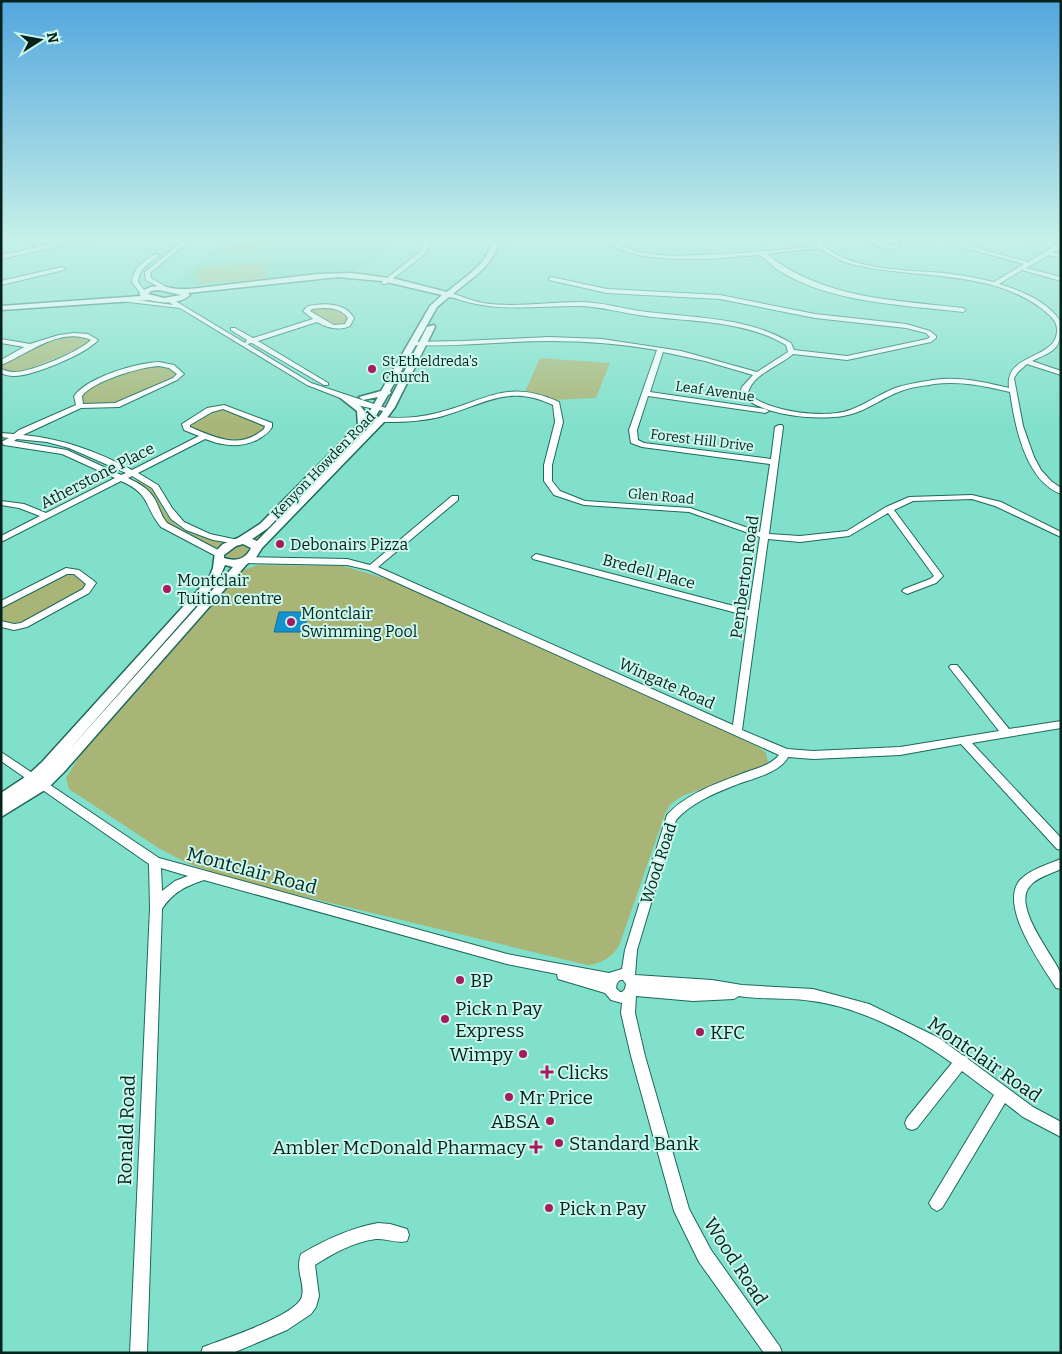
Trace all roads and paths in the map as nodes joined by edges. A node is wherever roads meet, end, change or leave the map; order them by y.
1 (89, 300) edge
2 (91, 300) edge
3 (123, 300) edge
4 (170, 300) edge
5 (190, 300) edge
6 (447, 300) edge
7 (447, 300) edge
8 (469, 300) edge
9 (600, 300) edge
10 (735, 300) edge
11 (896, 300) edge
12 (1032, 300) edge
13 (1, 304) edge
14 (597, 305) junction
15 (1, 308) edge
16 (187, 309) junction
17 (963, 310) dead end
18 (318, 319) junction
19 (252, 340) junction
20 (1, 341) edge
21 (243, 343) junction
22 (417, 344) junction
23 (29, 346) junction
24 (660, 350) junction
25 (791, 352) junction
26 (1028, 362) junction
27 (1, 363) edge
28 (1, 371) edge
29 (1061, 373) edge
30 (758, 375) junction
31 (387, 392) junction
32 (1013, 392) junction
33 (645, 393) junction
34 (342, 396) junction
35 (364, 397) junction
36 (80, 406) junction
37 (378, 406) junction
38 (389, 408) junction
39 (781, 411) junction
40 (366, 420) junction
41 (381, 420) junction
42 (779, 427) dead end
43 (1, 435) edge
44 (205, 436) junction
45 (14, 437) junction
46 (4, 442) edge
47 (774, 462) junction
48 (132, 474) junction
49 (122, 479) junction
50 (1061, 492) edge
51 (455, 498) dead end
52 (1, 503) edge
53 (889, 509) junction
54 (47, 516) junction
55 (1061, 535) edge
56 (765, 536) junction
57 (1, 540) edge
58 (238, 541) junction
59 (250, 555) junction
60 (220, 557) junction
61 (536, 557) dead end
62 (372, 568) junction
63 (214, 587) junction
64 (907, 590) dead end
65 (1, 604) edge
66 (754, 614) junction
67 (1, 624) edge
68 (954, 667) dead end
69 (1061, 724) edge
70 (737, 731) junction
71 (1007, 734) junction
72 (965, 742) junction
73 (785, 752) junction
74 (1, 756) edge
75 (38, 781) junction
76 (1, 800) edge
77 (1, 812) edge
78 (1061, 846) edge
79 (155, 862) junction
80 (1061, 864) edge
81 (201, 876) junction
82 (156, 908) junction
83 (1061, 984) edge
84 (622, 985) junction
85 (962, 1062) junction
86 (1002, 1094) junction
87 (912, 1123) dead end
88 (1061, 1130) edge
89 (937, 1203) dead end
90 (401, 1234) dead end
91 (138, 1353) edge
92 (209, 1353) edge
93 (774, 1353) edge

1 - 13 street
2 - 15 street
3 - 16 street
4 - 16 street
5 - 19 street
6 - 22 street, Kenyon Howden Road
7 - 22 street, Kenyon Howden Road
8 - 14 street
9 - 14 street
10 - 25 street
11 - 17 street
12 - 26 street
14 - 25 street
16 - 21 street
18 - 18 street
18 - 19 street
19 - 21 street
19 - 35 street
20 - 23 street
21 - 34 street
22 - 24 street
22 - 31 street, Kenyon Howden Road
22 - 38 street, Kenyon Howden Road
23 - 27 street
23 - 28 street
24 - 30 street
24 - 33 street, Forest Hill Drive
25 - 30 street
26 - 29 street
26 - 32 street
30 - 39 street
31 - 35 street
31 - 37 street, Kenyon Howden Road
32 - 39 street
32 - 50 street
33 - 39 street, Leaf Avenue
33 - 47 street, Forest Hill Drive
34 - 37 street
34 - 40 street
35 - 37 street
36 - 36 street
36 - 45 street
37 - 38 street
37 - 40 street, Kenyon Howden Road
38 - 41 street, Kenyon Howden Road
40 - 41 street, Glen Road
40 - 58 street, Kenyon Howden Road
41 - 56 street, Glen Road
41 - 59 street, Kenyon Howden Road
42 - 47 street, Pemberton Road
43 - 45 street
44 - 44 street
44 - 48 street, Atherstone Place
45 - 46 street
45 - 48 street
46 - 49 street
47 - 56 street, Pemberton Road
48 - 49 street, Atherstone Place
48 - 58 street
49 - 54 street, Atherstone Place
49 - 60 street
51 - 62 street
52 - 54 street
53 - 55 street, Glen Road
53 - 56 street, Glen Road
53 - 64 street
54 - 57 street, Atherstone Place
56 - 66 street, Pemberton Road
58 - 59 street
58 - 60 street, Kenyon Howden Road
59 - 60 street
59 - 62 street, Wingate Road
59 - 63 street, Kenyon Howden Road
60 - 63 street, Kenyon Howden Road
61 - 66 street, Bredell Place
62 - 70 street, Wingate Road
63 - 75 street, Kenyon Howden Road
65 - 67 street
66 - 70 street, Pemberton Road
68 - 71 street
69 - 71 street, Wingate Road
70 - 73 street, Wingate Road
71 - 72 street, Wingate Road
72 - 73 street, Wingate Road
72 - 78 street
73 - 84 street, Wood Road
74 - 75 street, Montclair Road
75 - 76 street, Kenyon Howden Road
75 - 77 street, Kenyon Howden Road
75 - 79 street, Montclair Road
79 - 81 street, Montclair Road
79 - 82 street, Ronald Road
80 - 83 street
81 - 82 street
81 - 84 street, Montclair Road
82 - 91 street, Ronald Road
84 - 85 street, Montclair Road
84 - 93 street, Wood Road
85 - 86 street, Montclair Road
85 - 87 street
86 - 88 street, Montclair Road
86 - 89 street
90 - 92 street

